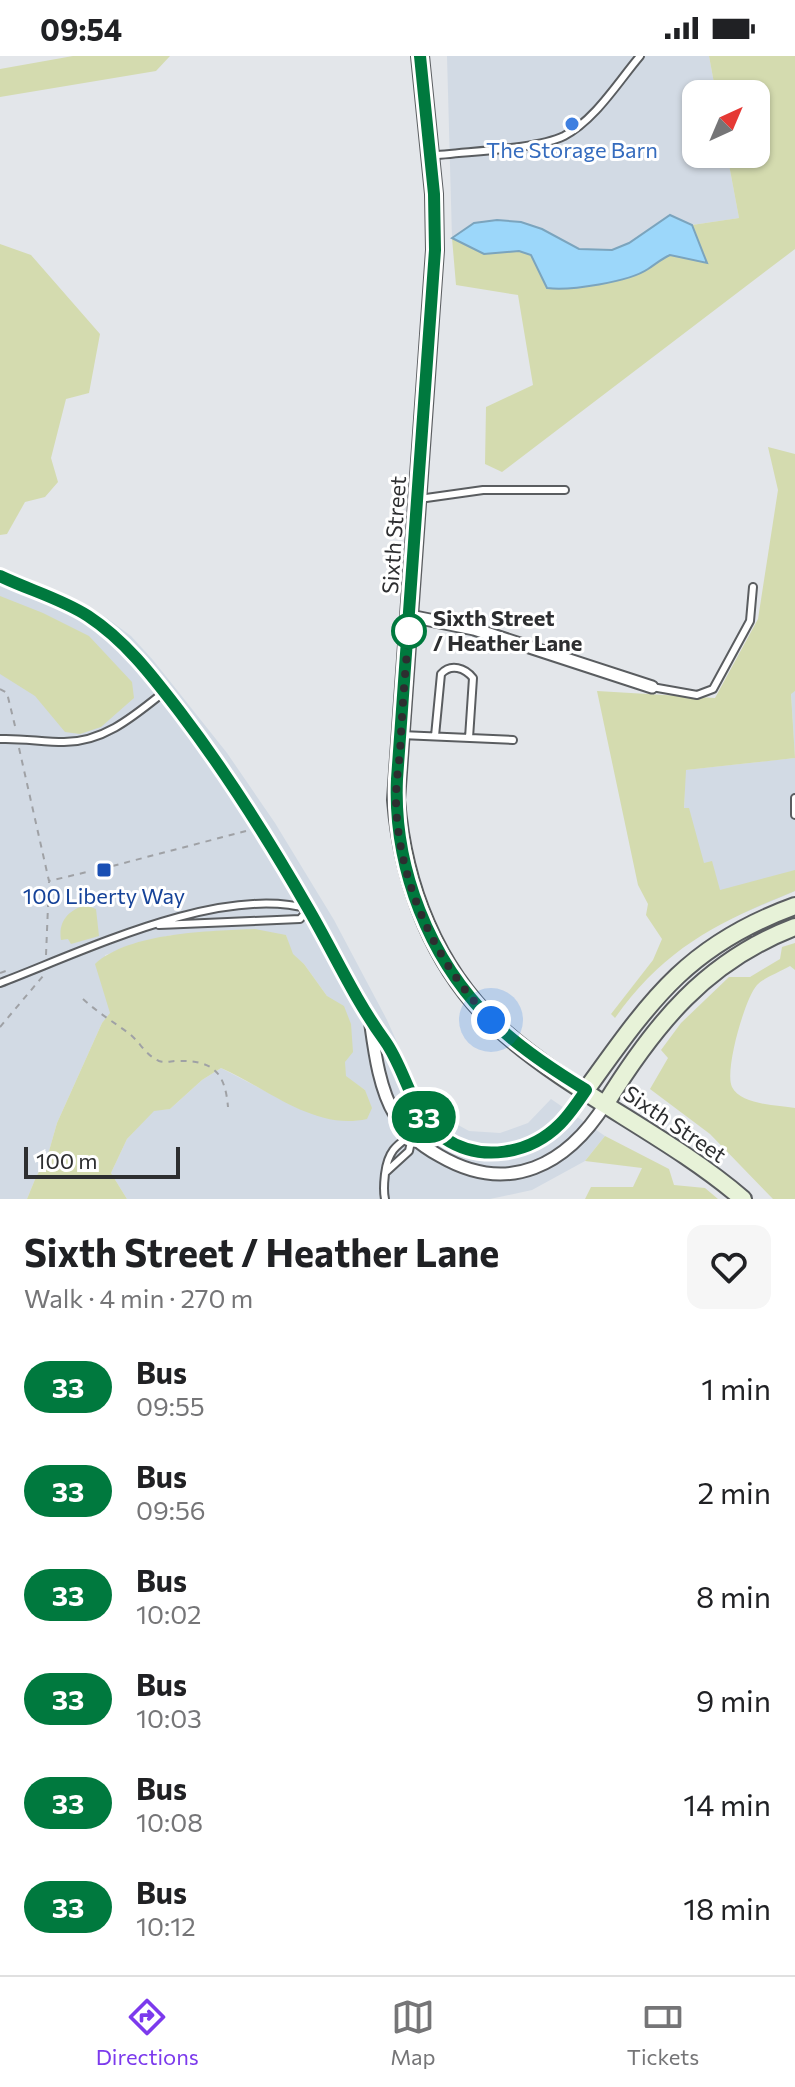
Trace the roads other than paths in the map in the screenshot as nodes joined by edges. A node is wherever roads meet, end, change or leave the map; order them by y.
1 (420, 56) edge
2 (640, 56) edge
3 (430, 156) junction
4 (565, 490) dead end
5 (419, 499) junction
6 (0, 577) edge
7 (753, 587) dead end
8 (410, 616) junction
9 (652, 687) joint
10 (164, 692) junction
11 (400, 734) junction
12 (435, 736) junction
13 (469, 738) junction
14 (0, 739) edge
15 (513, 740) dead end
16 (795, 798) edge
17 (795, 815) edge
18 (795, 906) edge
19 (309, 909) junction
20 (159, 925) junction
21 (795, 927) edge
22 (0, 983) edge
23 (371, 1024) junction
24 (586, 1090) junction
25 (606, 1103) junction
26 (427, 1122) junction
27 (412, 1137) junction
28 (386, 1172) junction
29 (385, 1199) edge
30 (743, 1199) edge

1 - 3 main road, Sixth Street
2 - 3 lane
3 - 5 main road, Sixth Street
4 - 5 lane
5 - 8 main road, Sixth Street
6 - 10 street
7 - 9 lane
8 - 9 street
8 - 11 main road, Sixth Street
10 - 14 lane
10 - 19 street
11 - 12 lane
11 - 24 main road, Sixth Street
12 - 13 lane
12 - 13 lane
13 - 15 lane
16 - 17 lane
18 - 24 main road
19 - 20 lane
19 - 20 lane
19 - 23 street
20 - 22 lane
21 - 25 main road
23 - 26 street
23 - 27 street
24 - 25 main road, Sixth Street
24 - 26 street
25 - 27 street
25 - 30 main road, Sixth Street
26 - 27 lane
27 - 28 lane
27 - 28 lane
28 - 29 lane

